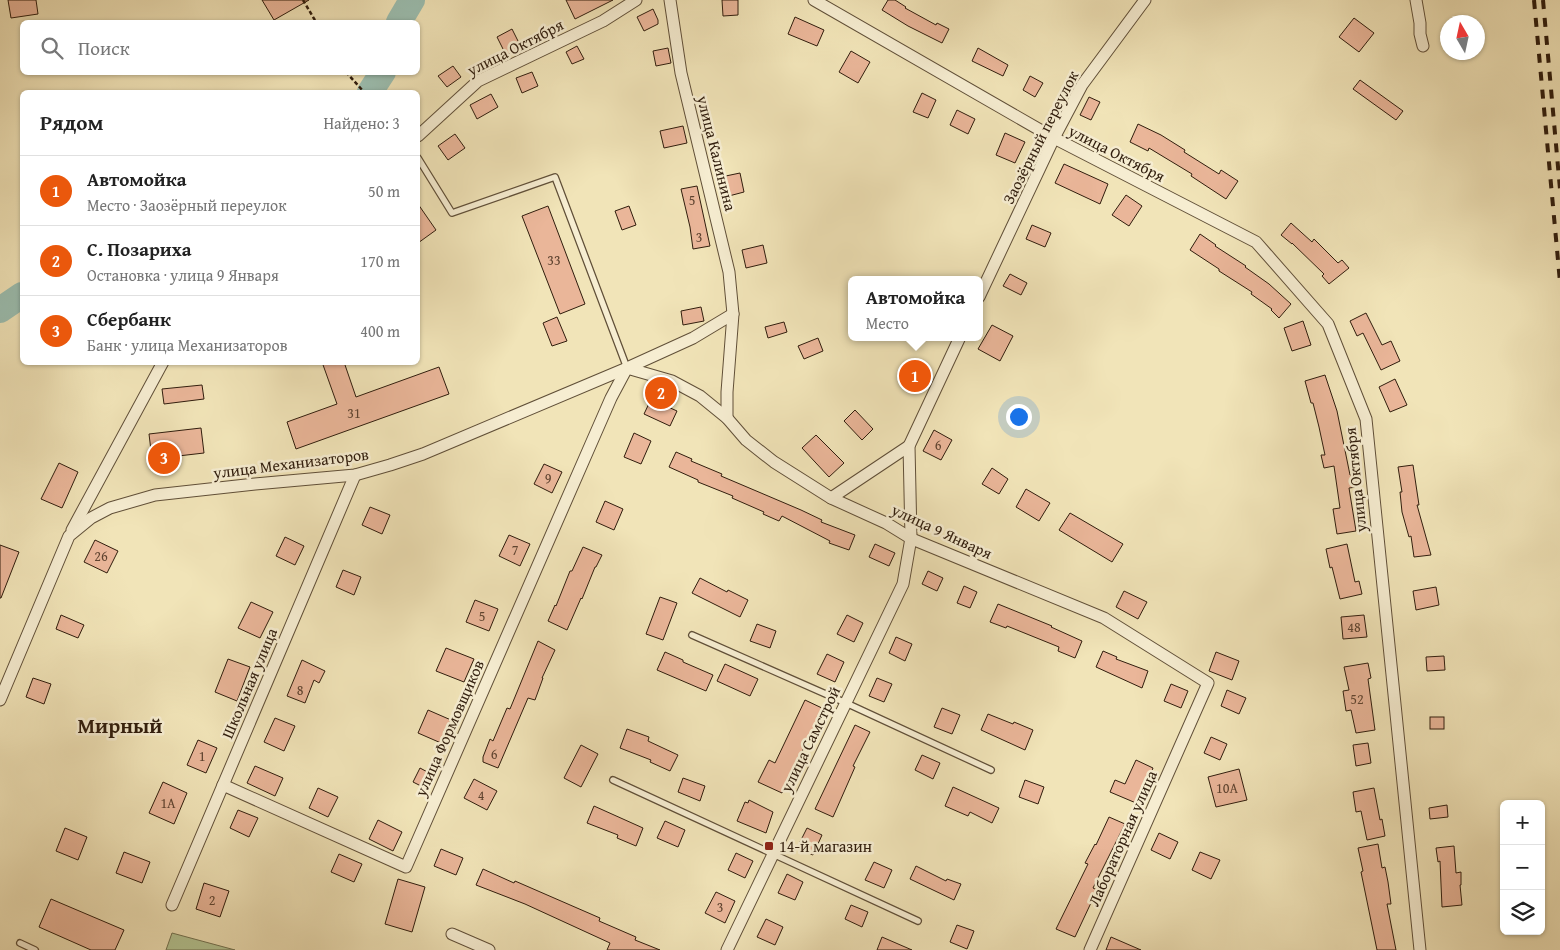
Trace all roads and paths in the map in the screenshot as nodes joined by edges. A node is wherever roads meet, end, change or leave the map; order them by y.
1 (303, 0) edge
2 (636, 0) edge
3 (670, 0) edge
4 (814, 0) edge
5 (1145, 0) edge
6 (1416, 0) edge
7 (315, 20) edge
8 (1423, 46) dead end
9 (348, 75) edge
10 (362, 90) edge
11 (420, 134) edge
12 (1054, 138) junction
13 (420, 161) edge
14 (983, 289) edge
15 (733, 314) junction
16 (958, 341) edge
17 (161, 365) edge
18 (627, 368) junction
19 (727, 418) junction
20 (909, 446) junction
21 (355, 475) junction
22 (831, 498) junction
23 (69, 536) junction
24 (911, 538) junction
25 (692, 635) dead end
26 (1208, 683) joint
27 (0, 700) edge
28 (846, 703) junction
29 (991, 770) dead end
30 (613, 780) dead end
31 (223, 785) junction
32 (772, 853) junction
33 (172, 905) dead end
34 (918, 921) dead end
35 (452, 934) dead end
36 (20, 944) dead end
37 (35, 950) edge
38 (489, 950) edge
39 (727, 950) edge
40 (1090, 950) edge
41 (1420, 950) edge

1 - 7 path
2 - 11 street, улица Октября
3 - 15 street, улица Калинина
4 - 12 street, улица Октября
5 - 12 street, Заозёрный переулок
6 - 8 street
9 - 10 path
12 - 14 street, Заозёрный переулок
12 - 41 street, улица Октября
13 - 18 lane
15 - 18 street, улица Механизаторов
15 - 19 street, улица Калинина
16 - 20 street
17 - 23 street
18 - 19 street, улица 9 Января
18 - 21 street, улица Механизаторов
18 - 31 street, улица Формовщиков
19 - 22 street, улица 9 Января
20 - 22 street
20 - 24 street
21 - 23 street, улица Механизаторов
21 - 31 street, Школьная улица
22 - 24 street, улица 9 Января
23 - 27 street, улица Механизаторов
24 - 26 street, улица 9 Января
24 - 28 street, улица Самстрой
25 - 28 lane
26 - 40 street, Лабораторная улица
28 - 29 lane
28 - 32 street, улица Самстрой
30 - 32 lane
31 - 33 street, Школьная улица
32 - 34 lane
32 - 39 street, улица Самстрой
35 - 38 street
36 - 37 lane

